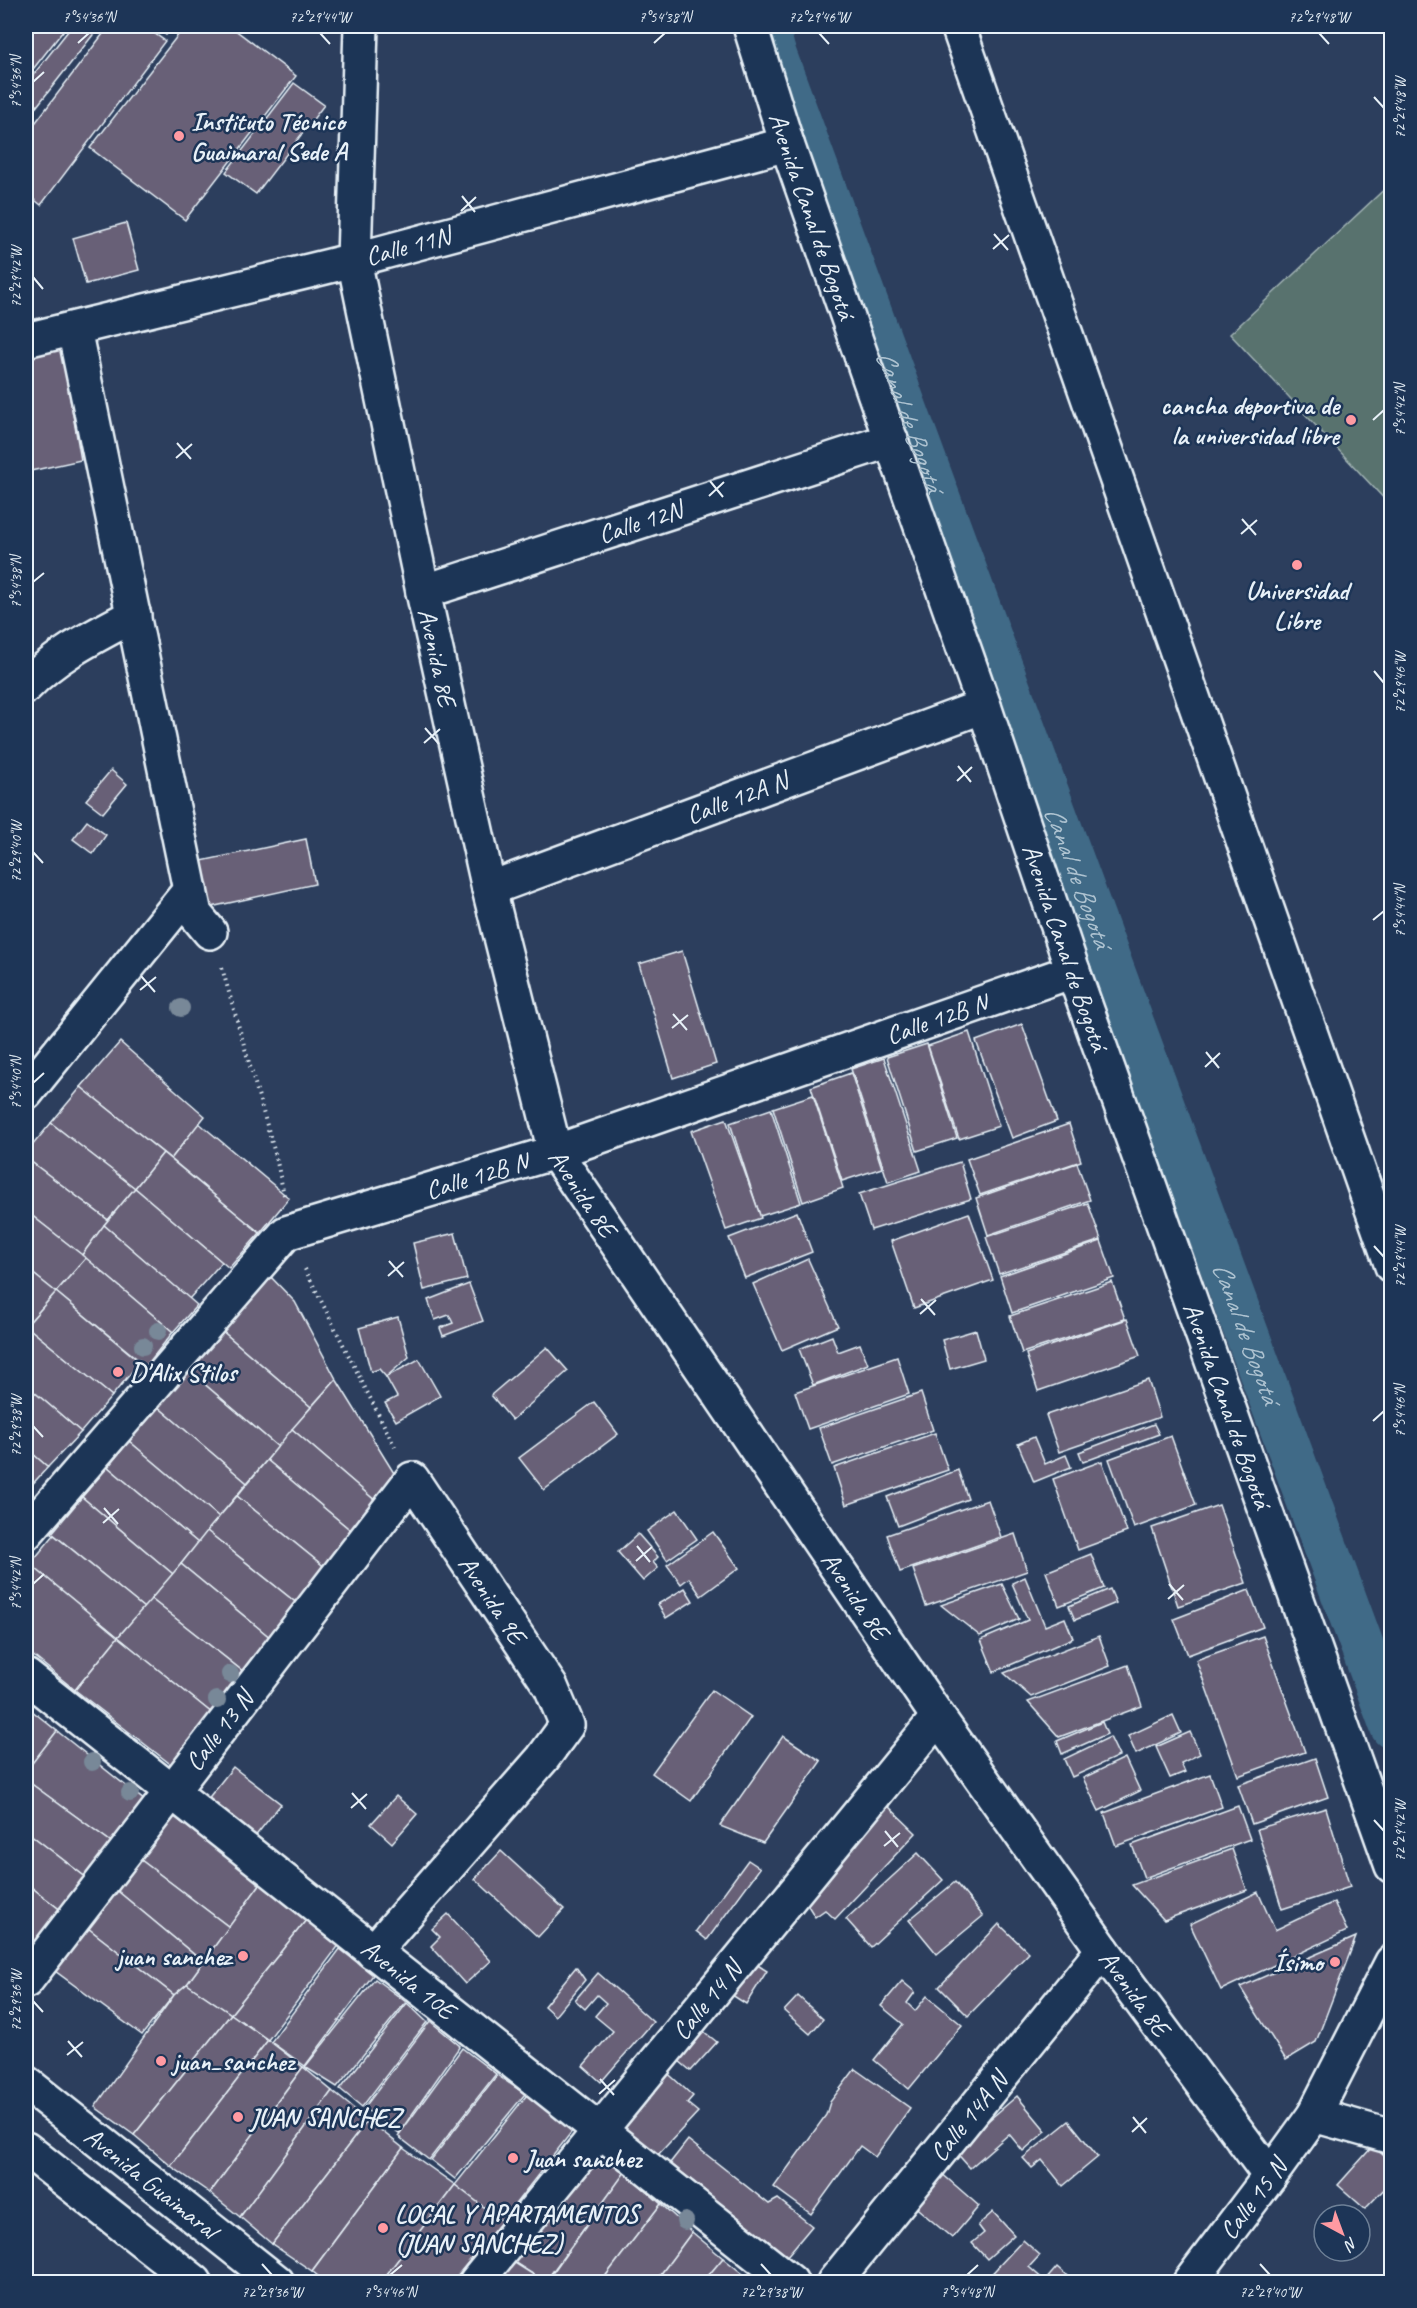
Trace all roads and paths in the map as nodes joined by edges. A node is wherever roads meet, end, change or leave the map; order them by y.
1 (361, 26) edge
2 (750, 26) edge
3 (958, 26) edge
4 (788, 144) junction
5 (354, 260) junction
6 (74, 329) junction
7 (26, 340) edge
8 (891, 440) junction
9 (423, 592) junction
10 (134, 615) junction
11 (26, 686) edge
12 (984, 706) junction
13 (489, 889) junction
14 (190, 891) junction
15 (210, 932) joint
16 (1073, 971) junction
17 (26, 1093) edge
18 (555, 1152) junction
19 (286, 1233) junction
20 (1392, 1266) edge
21 (412, 1479) junction
22 (26, 1533) edge
23 (26, 1676) edge
24 (938, 1717) junction
25 (171, 1790) junction
26 (1392, 1866) edge
27 (1103, 1950) junction
28 (373, 1952) junction
29 (1392, 1962) edge
30 (26, 1981) edge
31 (26, 2083) edge
32 (1314, 2115) junction
33 (600, 2130) junction
34 (1392, 2137) edge
35 (26, 2149) edge
36 (1270, 2176) junction
37 (195, 2283) edge
38 (277, 2283) edge
39 (476, 2283) edge
40 (791, 2283) edge
41 (834, 2283) edge
42 (1190, 2283) edge

1 - 5 street, Avenida 8E
2 - 4 street, Avenida Canal de Bogotá
3 - 20 street
4 - 5 street, Calle 11N
4 - 8 street, Avenida Canal de Bogotá
5 - 6 street, Calle 11N
5 - 9 street, Avenida 8E
6 - 7 street, Calle 11N
6 - 10 street
8 - 9 street, Calle 12N
8 - 12 street, Avenida Canal de Bogotá
9 - 13 street, Avenida 8E
10 - 11 street
10 - 14 street
12 - 13 street, Calle 12A N
12 - 16 street, Avenida Canal de Bogotá
13 - 18 street, Avenida 8E
14 - 15 street
14 - 17 street
15 - 19 path
16 - 18 street, Calle 12B N
16 - 26 street, Avenida Canal de Bogotá
18 - 19 street, Calle 12B N
18 - 24 street, Avenida 8E
19 - 21 path
19 - 22 street
21 - 25 street, Calle 13 N
21 - 28 street, Avenida 9E
23 - 25 street, Avenida 10E
24 - 27 street, Avenida 8E
24 - 33 street, Calle 14 N
25 - 28 street, Avenida 10E
25 - 30 street, Calle 13 N
27 - 36 street, Avenida 8E
27 - 41 street, Calle 14A N
28 - 33 street, Avenida 10E
29 - 32 street, Calle 15 N
31 - 38 street, Avenida Guaimaral
32 - 34 street
32 - 36 street, Calle 15 N
33 - 39 street, Calle 14 N
33 - 40 street, Avenida 10E
35 - 37 street, Avenida Guaimaral
36 - 42 street, Calle 15 N

